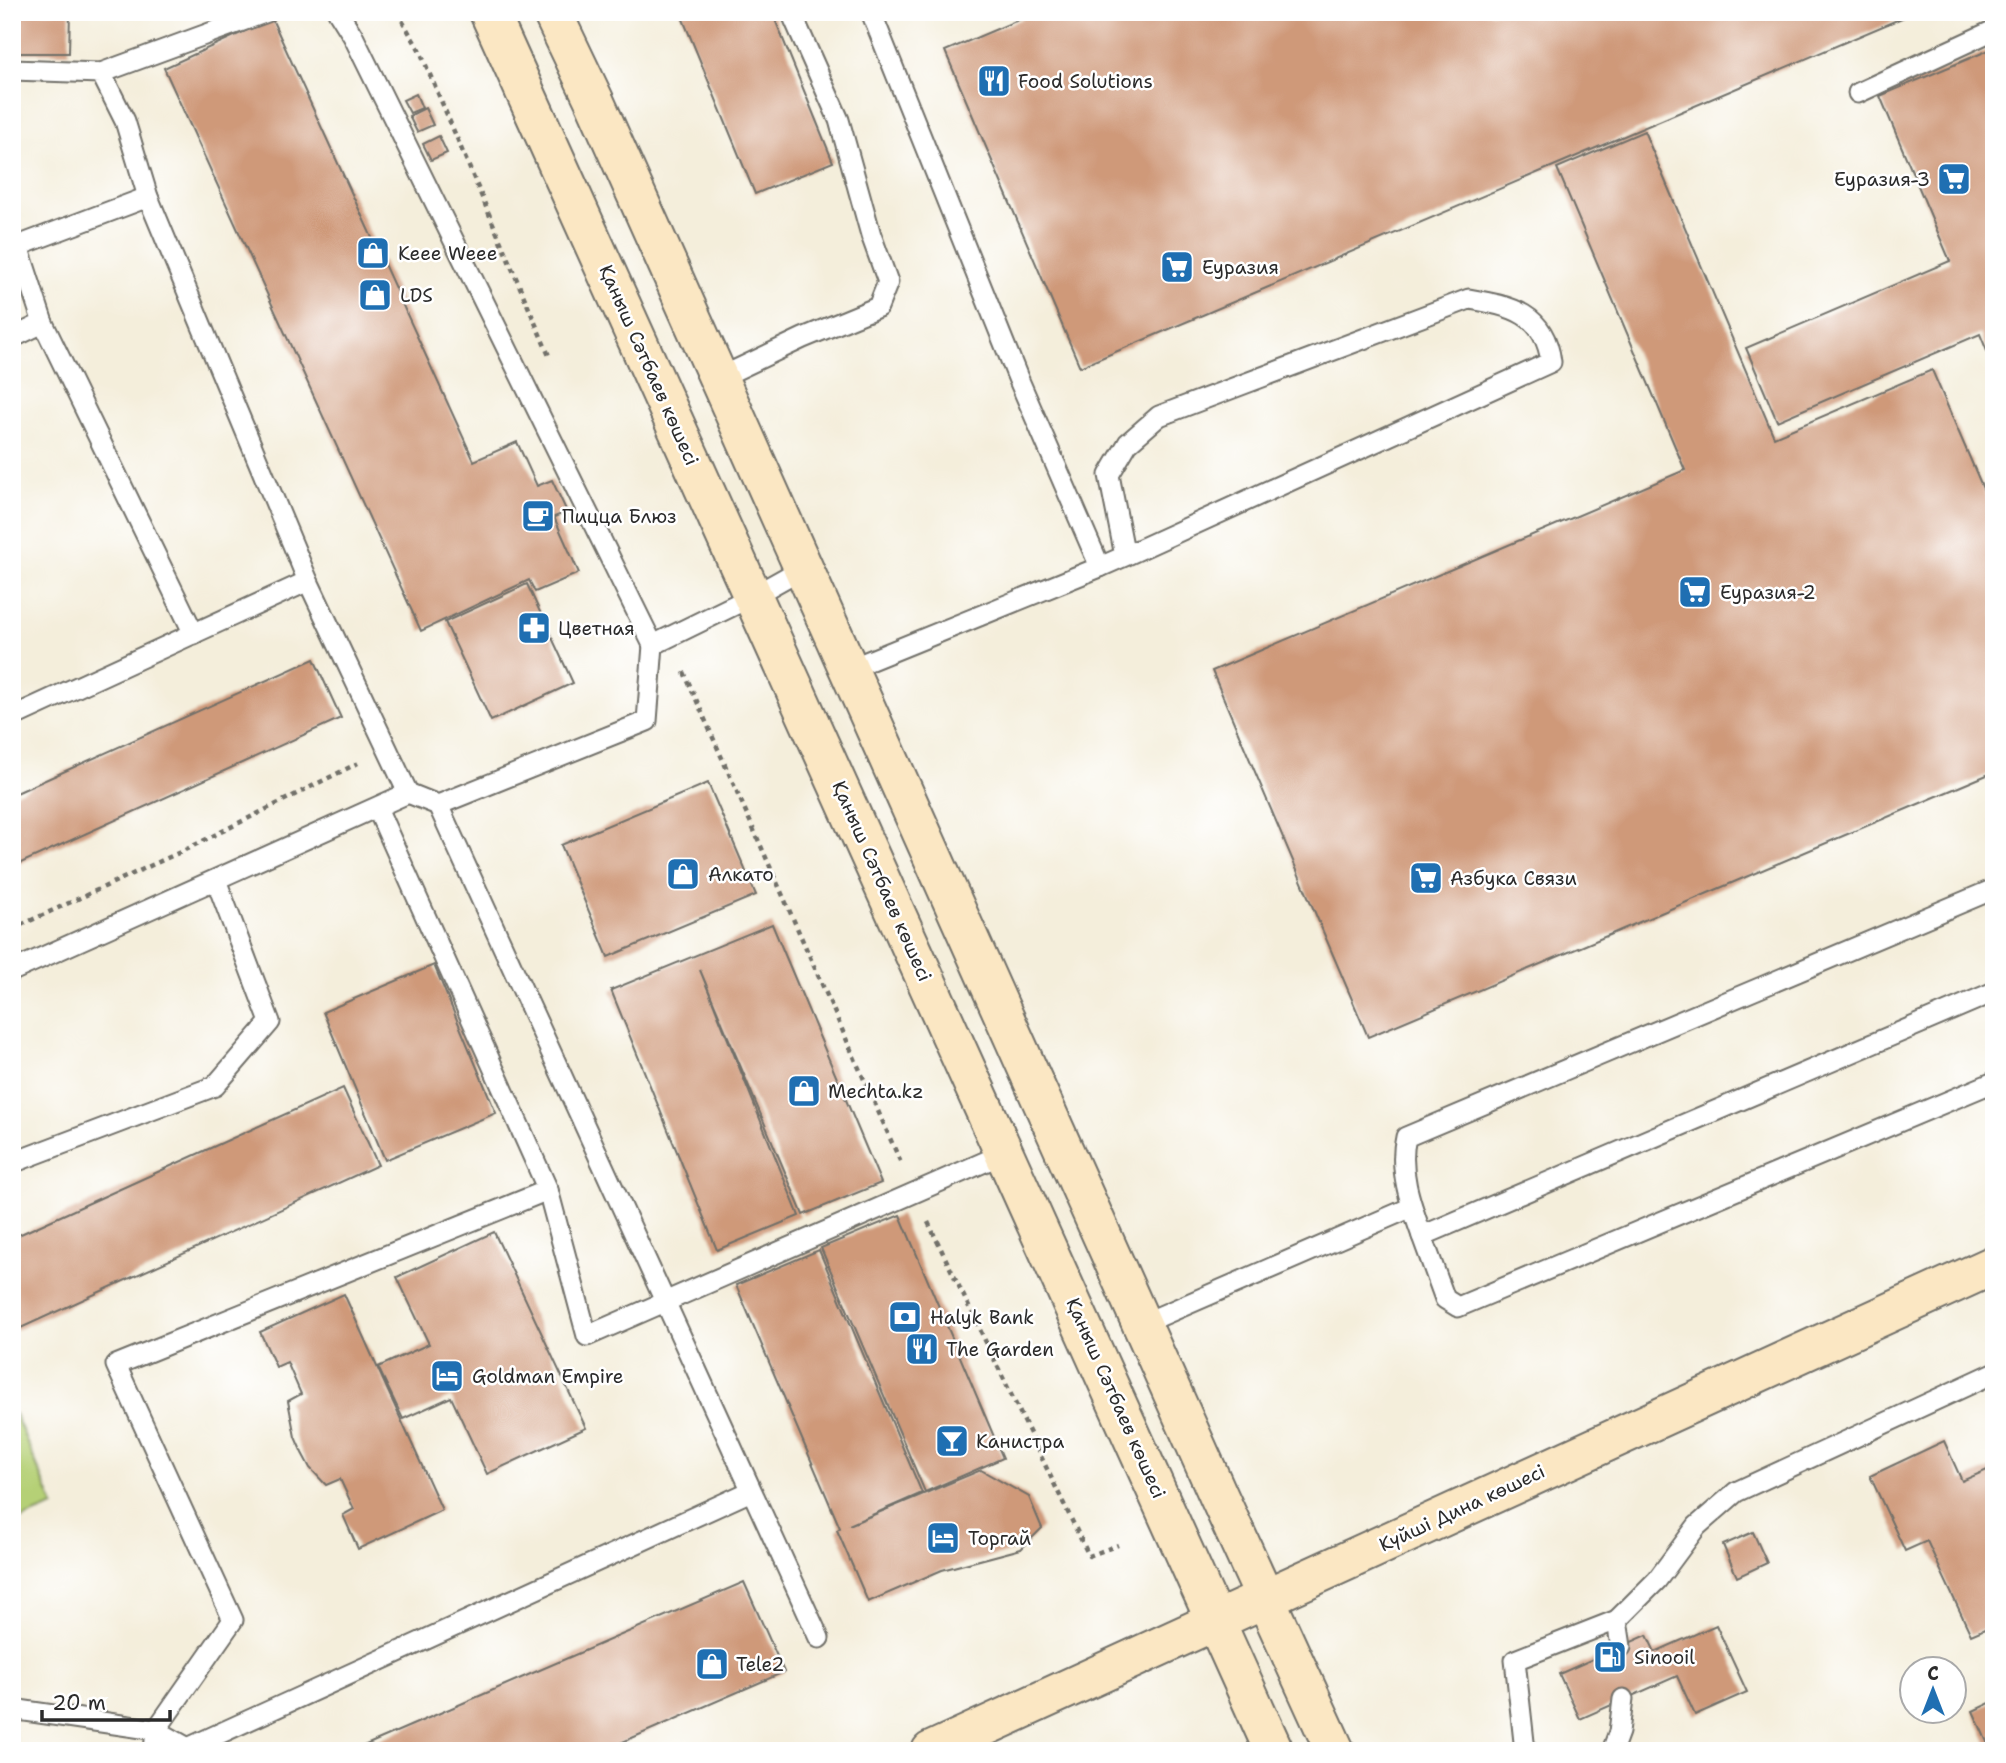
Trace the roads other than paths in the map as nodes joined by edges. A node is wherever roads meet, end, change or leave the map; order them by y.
1 (267, 12) edge
2 (338, 12) edge
3 (489, 12) edge
4 (552, 12) edge
5 (578, 12) edge
6 (791, 12) edge
7 (872, 12) edge
8 (1994, 30) edge
9 (12, 70) edge
10 (101, 73) junction
11 (1858, 93) dead end
12 (594, 100) junction
13 (148, 197) junction
14 (15, 245) edge
15 (43, 323) junction
16 (12, 338) edge
17 (719, 379) junction
18 (1125, 556) junction
19 (1100, 567) junction
20 (803, 568) junction
21 (308, 581) junction
22 (753, 596) junction
23 (194, 634) junction
24 (661, 641) junction
25 (849, 669) junction
26 (12, 717) edge
27 (408, 793) junction
28 (438, 805) junction
29 (377, 808) junction
30 (216, 880) junction
31 (1994, 889) edge
32 (12, 971) edge
33 (1994, 992) edge
34 (1994, 1082) edge
35 (1005, 1153) junction
36 (12, 1163) edge
37 (548, 1190) junction
38 (1412, 1207) junction
39 (1422, 1236) junction
40 (1994, 1265) edge
41 (664, 1301) junction
42 (1142, 1324) junction
43 (1994, 1373) edge
44 (751, 1490) junction
45 (1264, 1599) junction
46 (1617, 1620) junction
47 (1216, 1621) junction
48 (819, 1638) dead end
49 (1621, 1647) dead end
50 (1623, 1699) dead end
51 (12, 1709) edge
52 (156, 1730) junction
53 (154, 1751) edge
54 (931, 1751) edge
55 (1274, 1751) edge
56 (1335, 1751) edge
57 (1525, 1751) edge
58 (1612, 1751) edge

1 - 10 lane
2 - 24 lane
3 - 22 main road, Қаныш Сәтбаев көшесі
4 - 12 main road
5 - 12 main road
6 - 17 lane
7 - 19 lane
8 - 11 lane
9 - 10 lane
10 - 13 lane
12 - 17 main road
13 - 14 lane
13 - 21 lane
14 - 15 lane
15 - 16 lane
15 - 23 lane
17 - 20 main road
18 - 18 lane
18 - 19 lane
19 - 25 lane
20 - 22 lane
20 - 25 main road
21 - 23 lane
21 - 27 lane
22 - 24 lane
22 - 35 main road, Қаныш Сәтбаев көшесі
23 - 26 lane
24 - 28 lane
25 - 42 main road
27 - 28 lane
27 - 29 lane
28 - 41 lane
29 - 30 lane
29 - 37 lane
30 - 32 lane
30 - 36 lane
31 - 38 lane
33 - 39 lane
34 - 39 lane
35 - 41 lane
35 - 47 main road, Қаныш Сәтбаев көшесі
37 - 41 lane
37 - 52 lane
38 - 39 lane
38 - 42 lane
40 - 45 main road, Күйші Дина көшесі
41 - 44 lane
42 - 45 main road
43 - 46 lane
44 - 48 lane
44 - 52 lane
45 - 47 main road, Күйші Дина көшесі
45 - 56 main road
46 - 49 lane
46 - 57 lane
47 - 54 main road, Күйші Дина көшесі
47 - 55 main road, Қаныш Сәтбаев көшесі
50 - 58 lane
51 - 52 lane
52 - 53 lane

